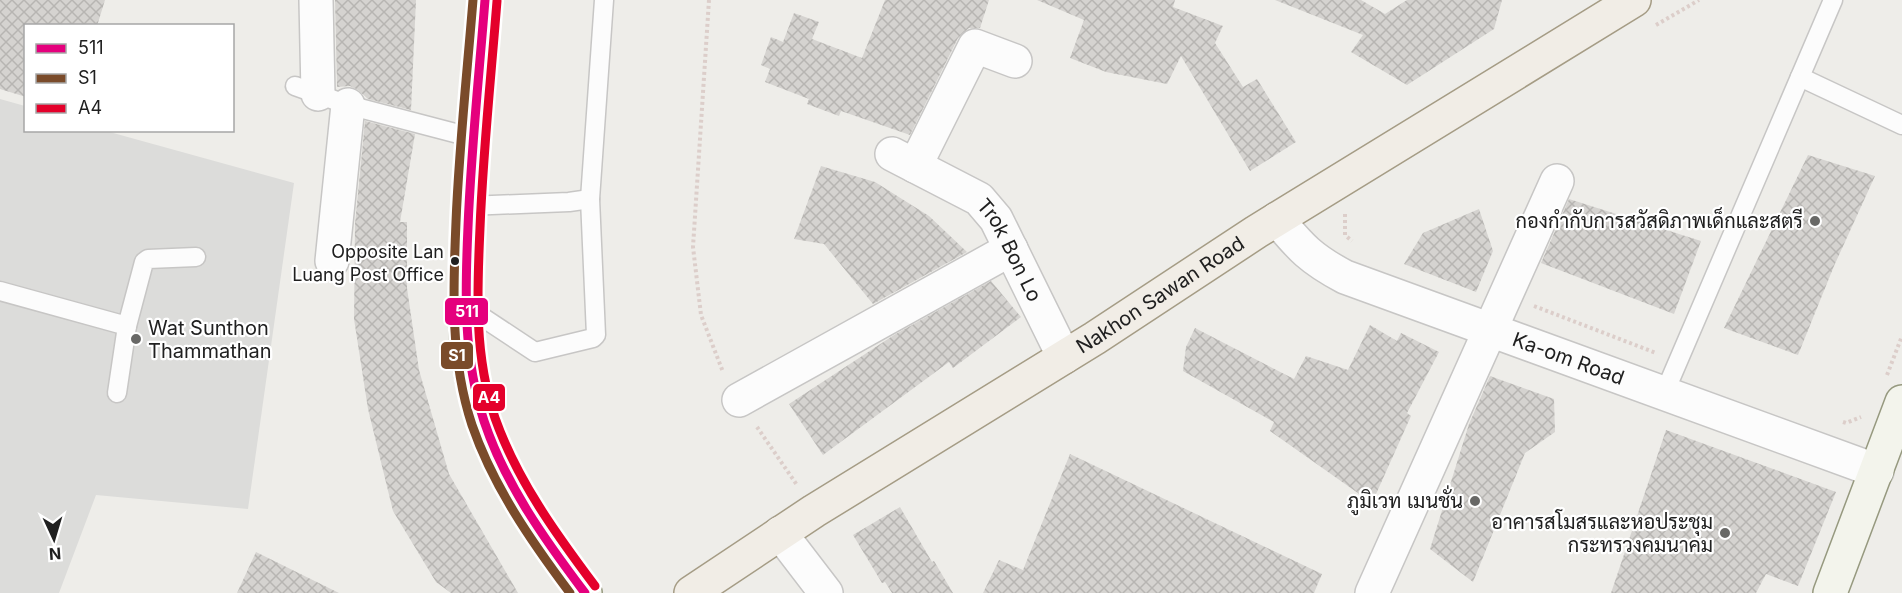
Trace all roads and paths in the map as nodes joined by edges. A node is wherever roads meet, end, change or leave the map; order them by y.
1 (316, 0) edge
2 (485, 0) edge
3 (604, 0) edge
4 (709, 0) edge
5 (1634, 0) edge
6 (1833, 0) edge
7 (1015, 61) dead end
8 (1800, 77) junction
9 (306, 90) joint
10 (348, 105) junction
11 (1902, 125) edge
12 (474, 138) junction
13 (1557, 182) dead end
14 (591, 198) junction
15 (468, 206) junction
16 (1277, 219) junction
17 (1011, 249) junction
18 (196, 257) dead end
19 (332, 261) dead end
20 (0, 291) edge
21 (1507, 295) junction
22 (464, 305) junction
23 (127, 326) junction
24 (1491, 331) junction
25 (1902, 336) edge
26 (1064, 357) junction
27 (1678, 361) junction
28 (1893, 391) edge
29 (117, 393) dead end
30 (1664, 394) junction
31 (739, 400) junction
32 (1863, 416) dead end
33 (1835, 419) dead end
34 (1889, 476) edge
35 (814, 511) junction
36 (780, 533) junction
37 (585, 593) edge
38 (690, 593) edge
39 (826, 593) edge
40 (1372, 593) edge
41 (1830, 593) edge

1 - 9 street
2 - 12 main road
3 - 14 lane
4 - 31 path
5 - 16 main road, Nakhon Sawan Road
6 - 8 lane
7 - 17 street, Trok Bon Lo
8 - 11 lane
8 - 27 lane
9 - 10 lane
10 - 12 lane
10 - 19 street
12 - 15 main road
13 - 21 street
14 - 15 lane
14 - 22 lane
15 - 22 main road
16 - 24 street, Ka-om Road
16 - 26 main road, Nakhon Sawan Road
17 - 26 street, Trok Bon Lo
17 - 31 street
18 - 23 lane
20 - 23 lane
21 - 24 street
21 - 27 path
22 - 37 main road
23 - 29 lane
24 - 30 street, Ka-om Road
24 - 40 street
25 - 28 path
26 - 35 main road, Nakhon Sawan Road
27 - 30 lane
28 - 34 main road
30 - 34 street, Ka-om Road
31 - 35 path
32 - 33 path
34 - 41 main road
35 - 36 main road, Nakhon Sawan Road
36 - 38 main road, Nakhon Sawan Road
36 - 39 street

